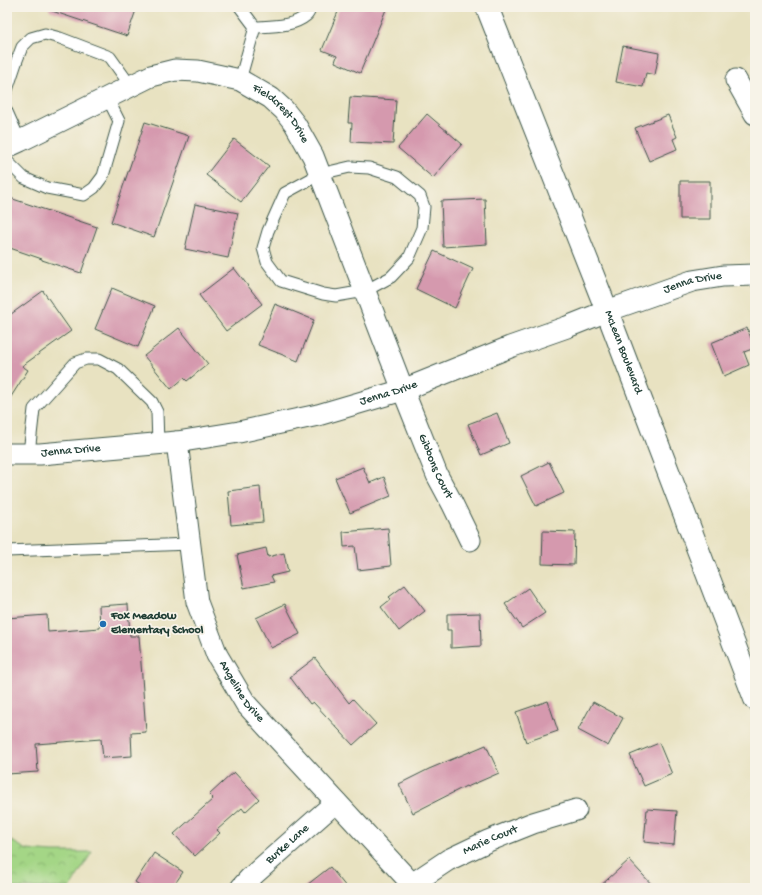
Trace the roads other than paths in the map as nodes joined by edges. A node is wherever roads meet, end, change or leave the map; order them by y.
1 (240, 7) edge
2 (311, 7) edge
3 (487, 7) edge
4 (255, 27) junction
5 (240, 80) junction
6 (736, 80) dead end
7 (130, 85) junction
8 (7, 90) edge
9 (107, 97) junction
10 (7, 112) edge
11 (755, 114) edge
12 (14, 144) edge
13 (7, 161) edge
14 (320, 174) junction
15 (755, 275) edge
16 (365, 291) junction
17 (607, 311) junction
18 (402, 390) junction
19 (167, 443) junction
20 (7, 454) edge
21 (29, 454) junction
22 (470, 540) dead end
23 (190, 544) junction
24 (7, 551) edge
25 (755, 699) edge
26 (336, 802) junction
27 (576, 810) dead end
28 (413, 886) edge
29 (241, 888) edge

1 - 4 lane
2 - 4 lane
3 - 17 main road, McLean Boulevard
4 - 5 lane
5 - 7 street, Fieldcrest Drive
5 - 14 street, Fieldcrest Drive
6 - 11 street
7 - 8 lane
7 - 9 street, Fieldcrest Drive
9 - 12 street, Fieldcrest Drive
9 - 13 lane
10 - 12 lane
14 - 16 street, Fieldcrest Drive
14 - 16 lane
14 - 16 lane
15 - 17 street, Jenna Drive
16 - 18 street, Fieldcrest Drive
17 - 18 street, Jenna Drive
17 - 25 main road, McLean Boulevard
18 - 19 street, Jenna Drive
18 - 22 street, Gibbons Court
19 - 21 street, Jenna Drive
19 - 21 lane
19 - 23 street, Angeline Drive
20 - 21 street, Jenna Drive
23 - 24 lane
23 - 26 street, Angeline Drive
26 - 28 street, Angeline Drive
26 - 29 street, Burke Lane
27 - 28 street, Marie Court

